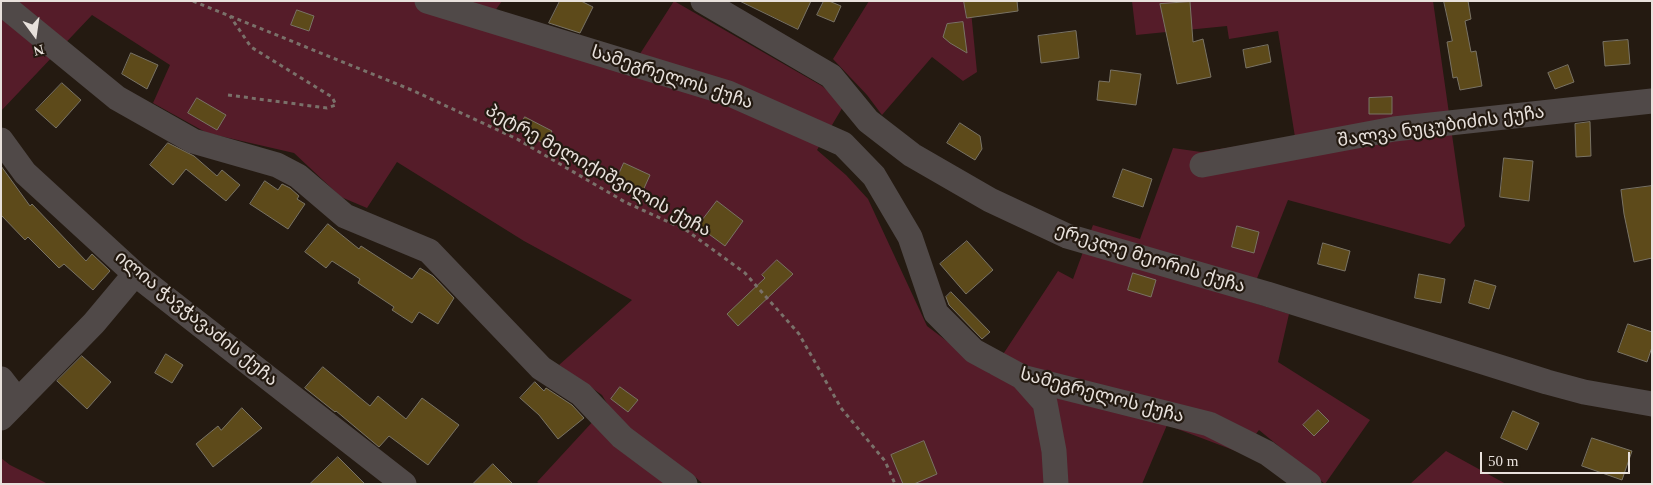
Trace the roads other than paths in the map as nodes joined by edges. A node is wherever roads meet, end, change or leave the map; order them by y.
1 (427, 1) edge
2 (703, 1) edge
3 (1, 3) edge
4 (1652, 101) edge
5 (868, 121) junction
6 (1, 140) edge
7 (1202, 165) dead end
8 (874, 176) junction
9 (135, 274) junction
10 (1022, 377) junction
11 (1, 379) edge
12 (1652, 404) edge
13 (9, 410) edge
14 (404, 484) edge
15 (685, 484) edge
16 (1056, 484) edge
17 (1309, 484) edge

1 - 8 street, სამეგრელოს ქუჩა
2 - 5 street, ერეკლე მეორის ქუჩა
3 - 15 street
4 - 7 street, შალვა ნუცუბიძის ქუჩა
5 - 8 street
5 - 12 street, ერეკლე მეორის ქუჩა
6 - 9 street, ილია ჭავჭავაძის ქუჩა
8 - 10 street, სამეგრელოს ქუჩა
9 - 13 street
9 - 14 street, ილია ჭავჭავაძის ქუჩა
10 - 16 street
10 - 17 street, სამეგრელოს ქუჩა
11 - 13 street

